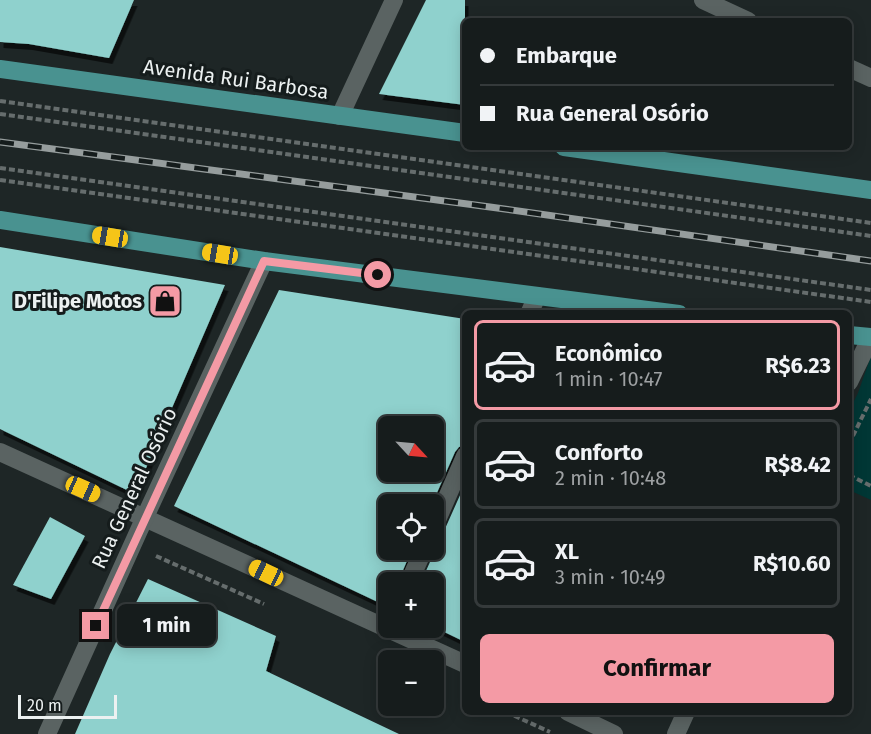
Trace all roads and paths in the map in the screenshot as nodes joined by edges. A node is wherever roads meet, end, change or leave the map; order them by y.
1 (394, 0) edge
2 (703, 0) edge
3 (742, 18) edge
4 (0, 69) edge
5 (852, 69) edge
6 (871, 78) edge
7 (0, 101) edge
8 (0, 114) edge
9 (340, 116) junction
10 (462, 133) edge
11 (585, 150) edge
12 (0, 168) edge
13 (0, 180) edge
14 (871, 190) edge
15 (0, 220) edge
16 (871, 223) edge
17 (871, 236) edge
18 (264, 261) junction
19 (871, 290) edge
20 (537, 296) junction
21 (871, 302) edge
22 (531, 310) edge
23 (647, 310) edge
24 (852, 335) edge
25 (871, 338) edge
26 (852, 376) edge
27 (871, 398) edge
28 (852, 438) edge
29 (0, 452) edge
30 (462, 463) edge
31 (852, 477) edge
32 (871, 486) edge
33 (444, 504) edge
34 (145, 518) junction
35 (147, 552) dead end
36 (273, 608) dead end
37 (378, 623) edge
38 (411, 638) edge
39 (462, 663) edge
40 (513, 715) edge
41 (574, 715) edge
42 (685, 715) edge
43 (47, 734) edge
44 (554, 734) edge
45 (614, 734) edge
46 (676, 734) edge

1 - 9 street
2 - 3 street
4 - 9 main road, Avenida Rui Barbosa
5 - 6 street
7 - 16 path
8 - 17 path
9 - 10 main road, Avenida Rui Barbosa
11 - 14 main road
12 - 19 path
13 - 21 path
15 - 18 main road
18 - 20 main road
18 - 34 street, Rua General Osório
20 - 22 street
20 - 23 main road
24 - 25 main road
25 - 26 street
27 - 28 path
29 - 34 street
30 - 33 street
31 - 32 path
34 - 37 street
34 - 43 street, Rua General Osório
35 - 36 path
38 - 39 street
40 - 44 path
41 - 45 street
42 - 46 street

